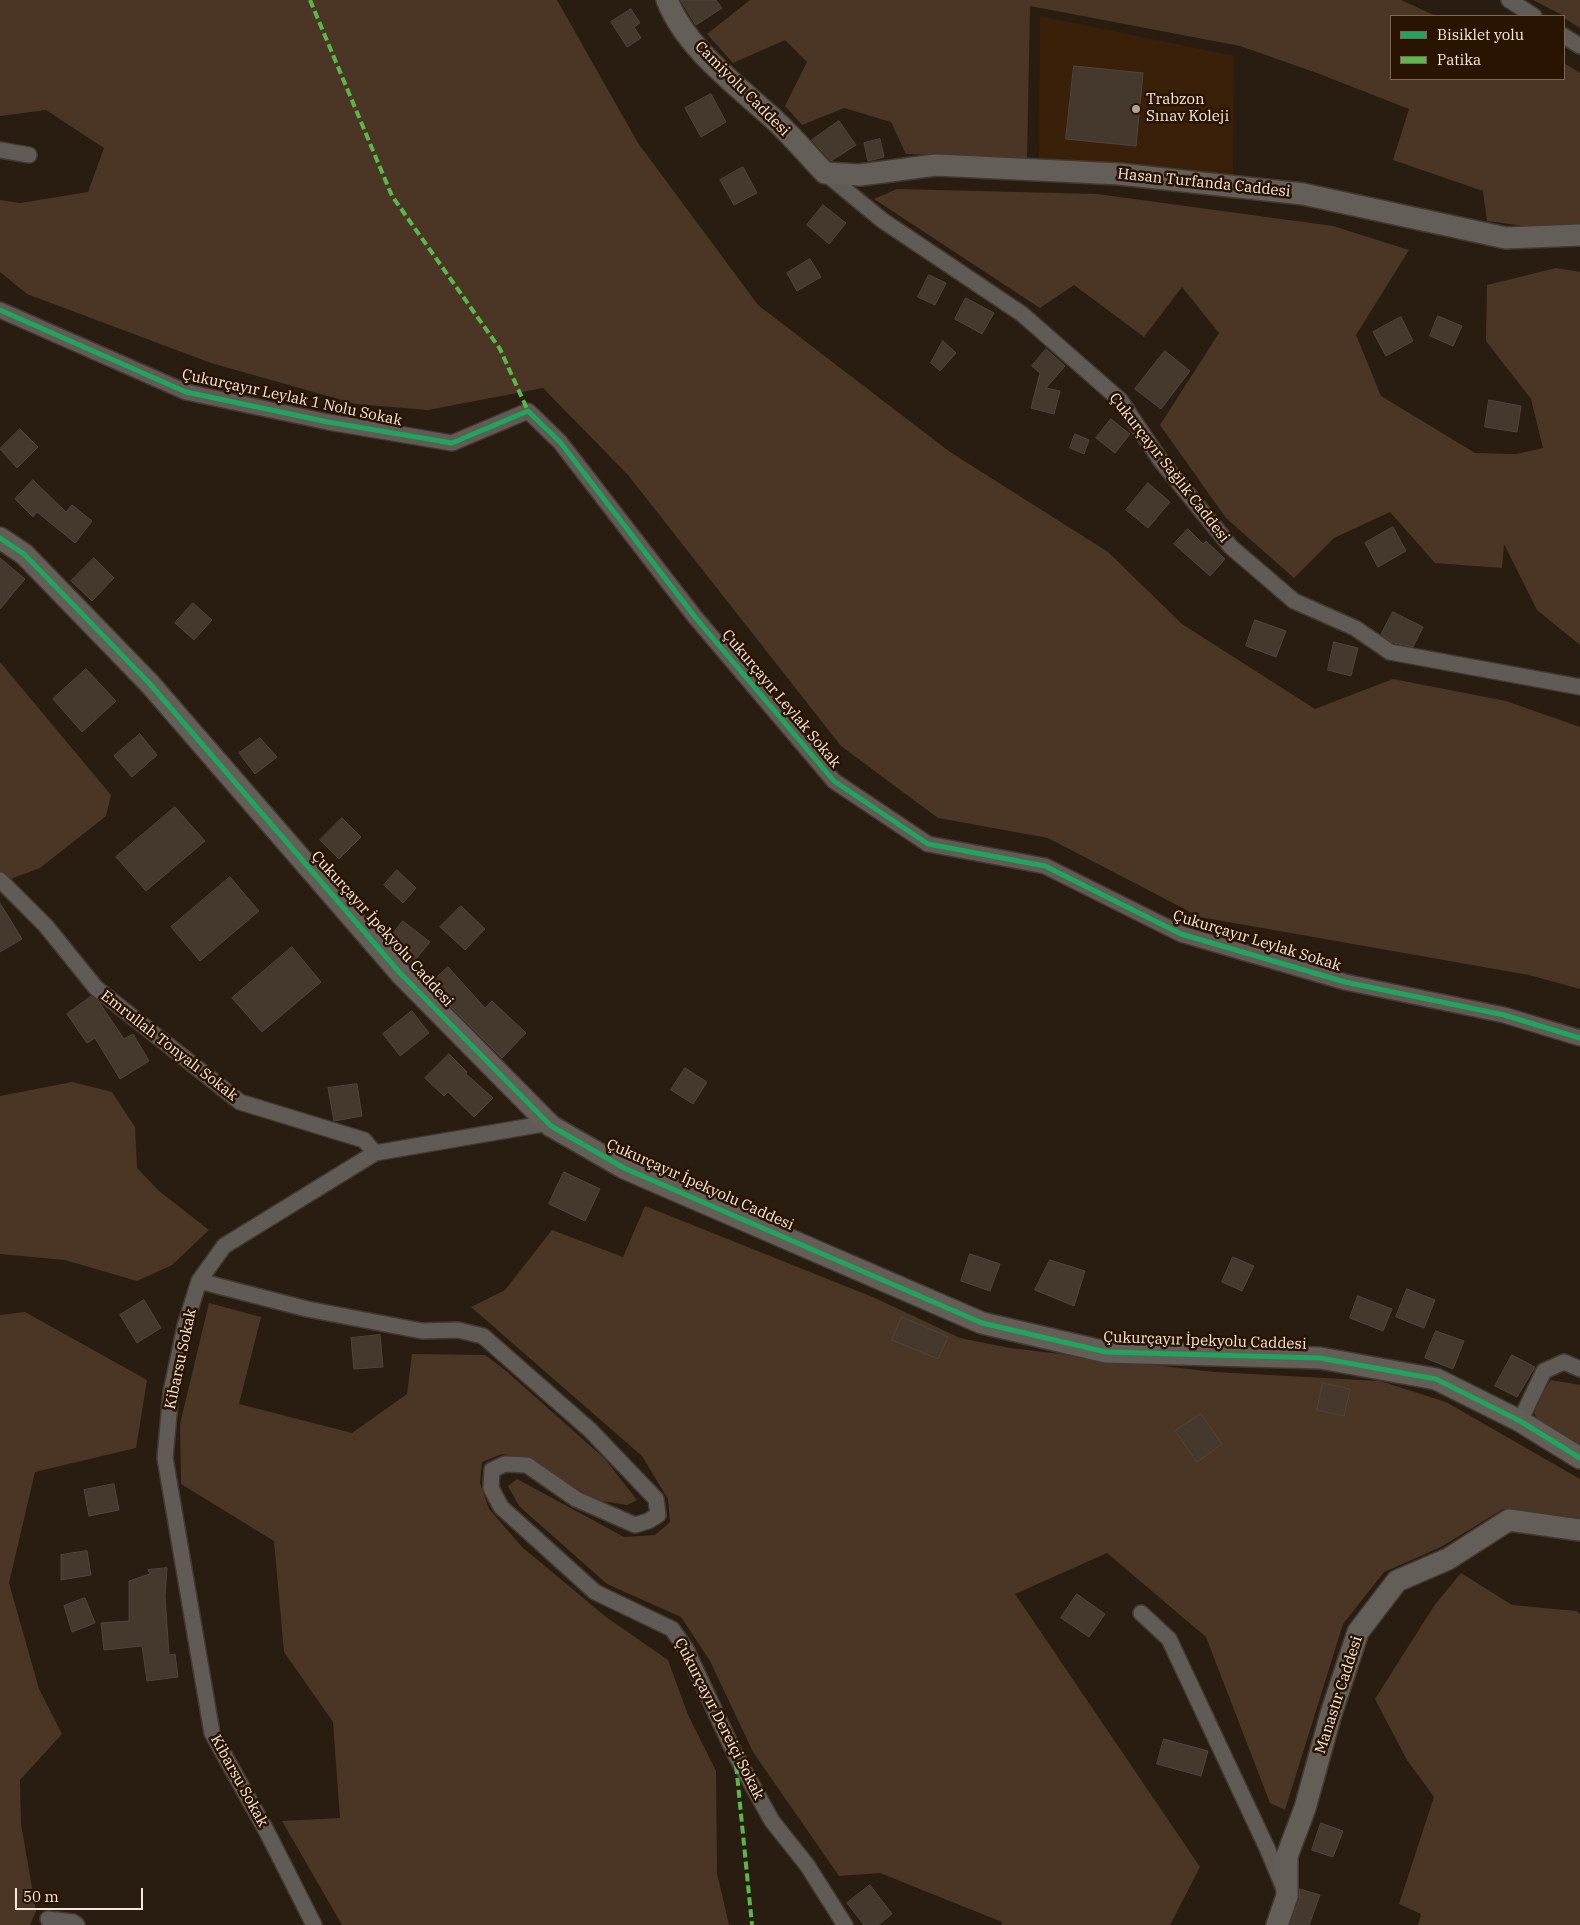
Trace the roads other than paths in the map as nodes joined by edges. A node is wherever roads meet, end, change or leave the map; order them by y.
1 (667, 0) edge
2 (1509, 0) edge
3 (1532, 15) edge
4 (1565, 37) edge
5 (1580, 46) edge
6 (0, 150) edge
7 (29, 155) dead end
8 (825, 173) junction
9 (1580, 235) edge
10 (0, 310) edge
11 (528, 411) joint
12 (0, 538) edge
13 (1580, 687) edge
14 (0, 880) edge
15 (1580, 1038) edge
16 (549, 1123) junction
17 (375, 1153) junction
18 (199, 1281) junction
19 (1580, 1369) edge
20 (1520, 1421) junction
21 (1580, 1458) edge
22 (1580, 1530) edge
23 (1141, 1613) dead end
24 (1287, 1896) junction
25 (48, 1919) dead end
26 (77, 1925) edge
27 (314, 1925) edge
28 (845, 1925) edge
29 (1277, 1925) edge

1 - 8 street, Camiyolu Caddesi
2 - 3 street
4 - 5 street
6 - 7 street
8 - 9 street, Hasan Turfanda Caddesi
8 - 13 street, Çukurçayır Sağlık Caddesi
10 - 11 street, Çukurçayır Leylak 1 Nolu Sokak
11 - 15 street, Çukurçayır Leylak Sokak
12 - 16 street, Çukurçayır İpekyolu Caddesi
14 - 17 street, Emrullah Tonyalı Sokak
16 - 17 street, Kibarsu Sokak
16 - 20 street, Çukurçayır İpekyolu Caddesi
17 - 18 street, Kibarsu Sokak
18 - 27 street, Kibarsu Sokak
18 - 28 street, Çukurçayır Dereiçi Sokak
19 - 20 street
20 - 21 street, Çukurçayır İpekyolu Caddesi
22 - 24 street, Manastır Caddesi
23 - 24 street
24 - 29 street, Manastır Caddesi
25 - 26 street

